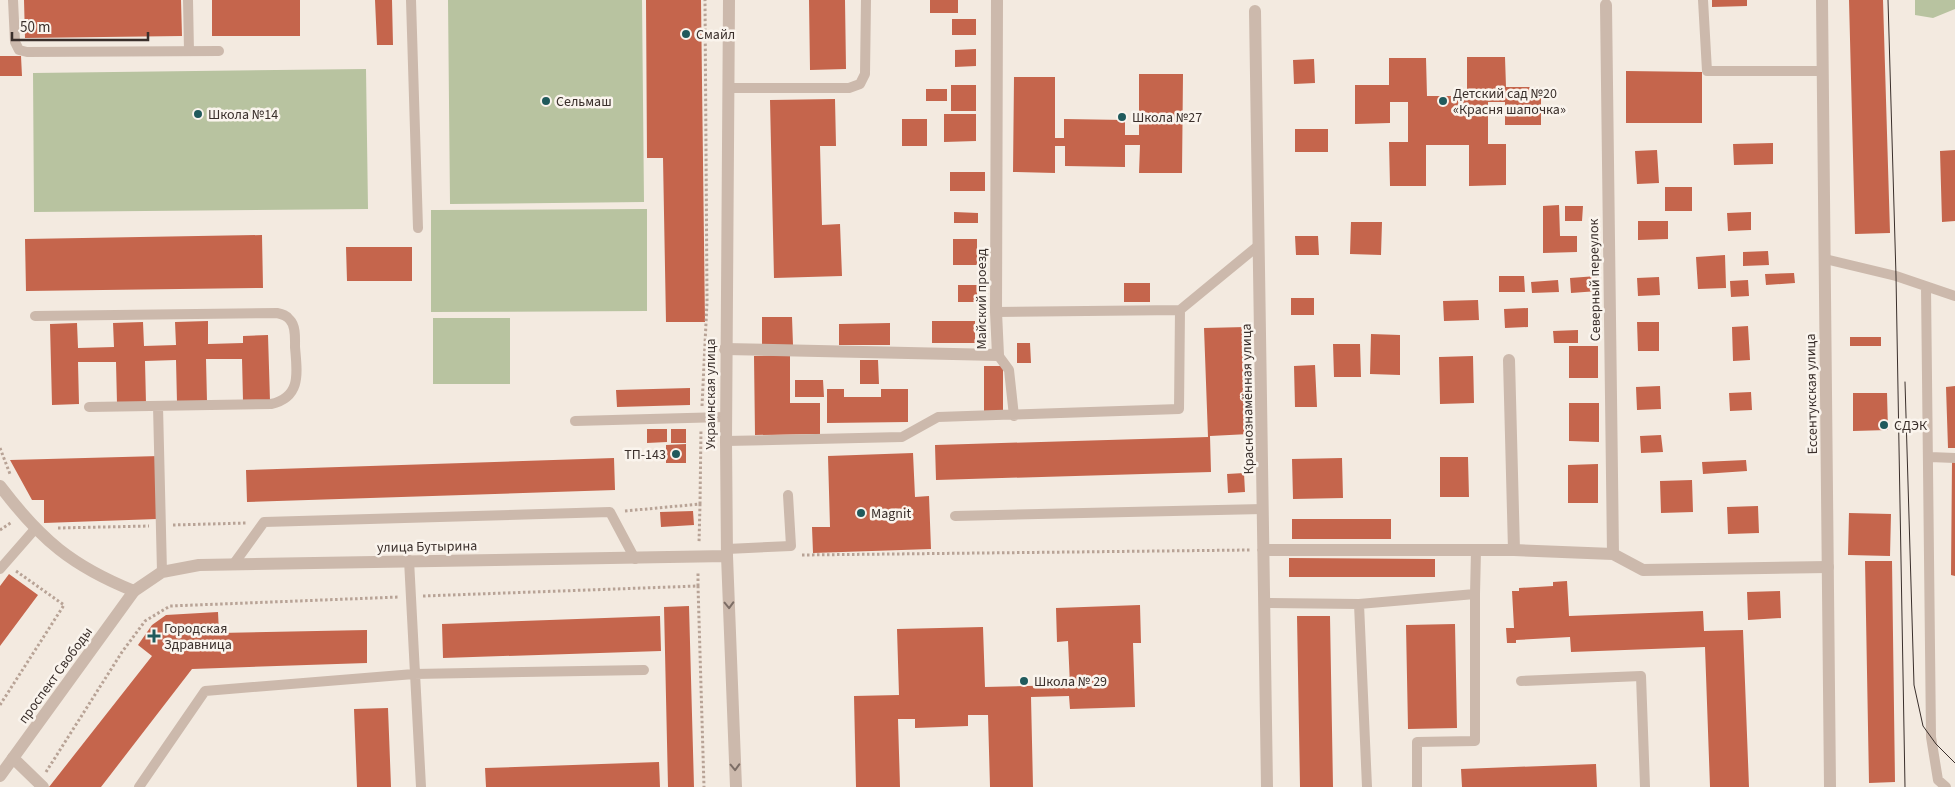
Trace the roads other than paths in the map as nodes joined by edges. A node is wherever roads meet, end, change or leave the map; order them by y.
1 (14, 0) edge
2 (188, 0) edge
3 (411, 0) edge
4 (729, 0) edge
5 (866, 0) edge
6 (997, 0) edge
7 (1703, 0) edge
8 (1822, 0) edge
9 (1606, 5) dead end
10 (1255, 11) dead end
11 (189, 51) junction
12 (219, 51) dead end
13 (1823, 71) junction
14 (728, 88) junction
15 (418, 228) dead end
16 (1259, 245) junction
17 (1825, 259) junction
18 (1926, 287) junction
19 (1955, 296) edge
20 (1180, 310) junction
21 (996, 312) junction
22 (35, 316) dead end
23 (725, 349) junction
24 (998, 355) junction
25 (1509, 360) dead end
26 (158, 406) junction
27 (89, 407) dead end
28 (1014, 416) junction
29 (725, 417) junction
30 (575, 421) dead end
31 (726, 441) junction
32 (1930, 457) junction
33 (1955, 458) edge
34 (0, 486) edge
35 (788, 494) dead end
36 (1263, 509) junction
37 (955, 516) dead end
38 (34, 529) junction
39 (1264, 550) junction
40 (1476, 550) junction
41 (1514, 550) junction
42 (727, 552) junction
43 (1613, 554) junction
44 (635, 559) junction
45 (409, 560) junction
46 (233, 565) junction
47 (3, 566) edge
48 (1828, 567) junction
49 (162, 572) junction
50 (134, 591) junction
51 (1475, 594) junction
52 (1264, 603) junction
53 (1359, 604) junction
54 (644, 670) dead end
55 (414, 674) junction
56 (1521, 681) dead end
57 (13, 758) junction
58 (0, 776) edge
59 (1941, 785) edge
60 (43, 787) edge
61 (139, 787) edge
62 (421, 787) edge
63 (736, 787) edge
64 (1267, 787) edge
65 (1367, 787) edge
66 (1417, 787) edge
67 (1646, 787) edge
68 (1830, 787) edge

1 - 11 lane
2 - 11 lane
3 - 15 lane
4 - 14 street, Украинская улица
5 - 14 lane
6 - 21 street, Майский проезд
7 - 13 lane
8 - 13 street, Ессентукская улица
9 - 43 street, Северный переулок
10 - 16 street, Краснознамённая улица
11 - 12 lane
13 - 17 street, Ессентукская улица
14 - 23 street, Украинская улица
16 - 20 lane
16 - 36 street, Краснознамённая улица
17 - 18 lane
17 - 48 street, Ессентукская улица
18 - 19 lane
18 - 32 lane
20 - 21 lane
20 - 28 lane
21 - 24 street, Майский проезд
22 - 26 lane
23 - 24 street, Майский проезд
23 - 29 street, Украинская улица
24 - 28 lane
25 - 41 street
26 - 27 lane
26 - 49 lane
28 - 31 lane
29 - 30 lane
29 - 31 street, Украинская улица
31 - 42 street, Украинская улица
32 - 33 lane
32 - 59 lane
34 - 38 street
35 - 42 lane
36 - 37 lane
36 - 39 street, Краснознамённая улица
38 - 47 lane
38 - 50 street
39 - 40 street
39 - 52 street, Краснознамённая улица
40 - 41 street
40 - 51 lane
41 - 43 street
42 - 44 street, улица Бутырина
42 -> 63 street, Украинская улица
43 - 48 street
44 - 45 street, улица Бутырина
44 - 46 lane
45 - 46 street, улица Бутырина
45 - 55 lane
46 - 49 street, улица Бутырина
48 - 68 street, Ессентукская улица
49 - 50 street, улица Бутырина
50 - 57 street, проспект Свободы
51 - 53 lane
51 - 66 lane
52 - 53 lane
52 - 64 street, Краснознамённая улица
53 - 65 lane
54 - 55 lane
55 - 61 lane
55 - 62 lane
56 - 67 lane
57 - 58 street, проспект Свободы
57 - 60 street

